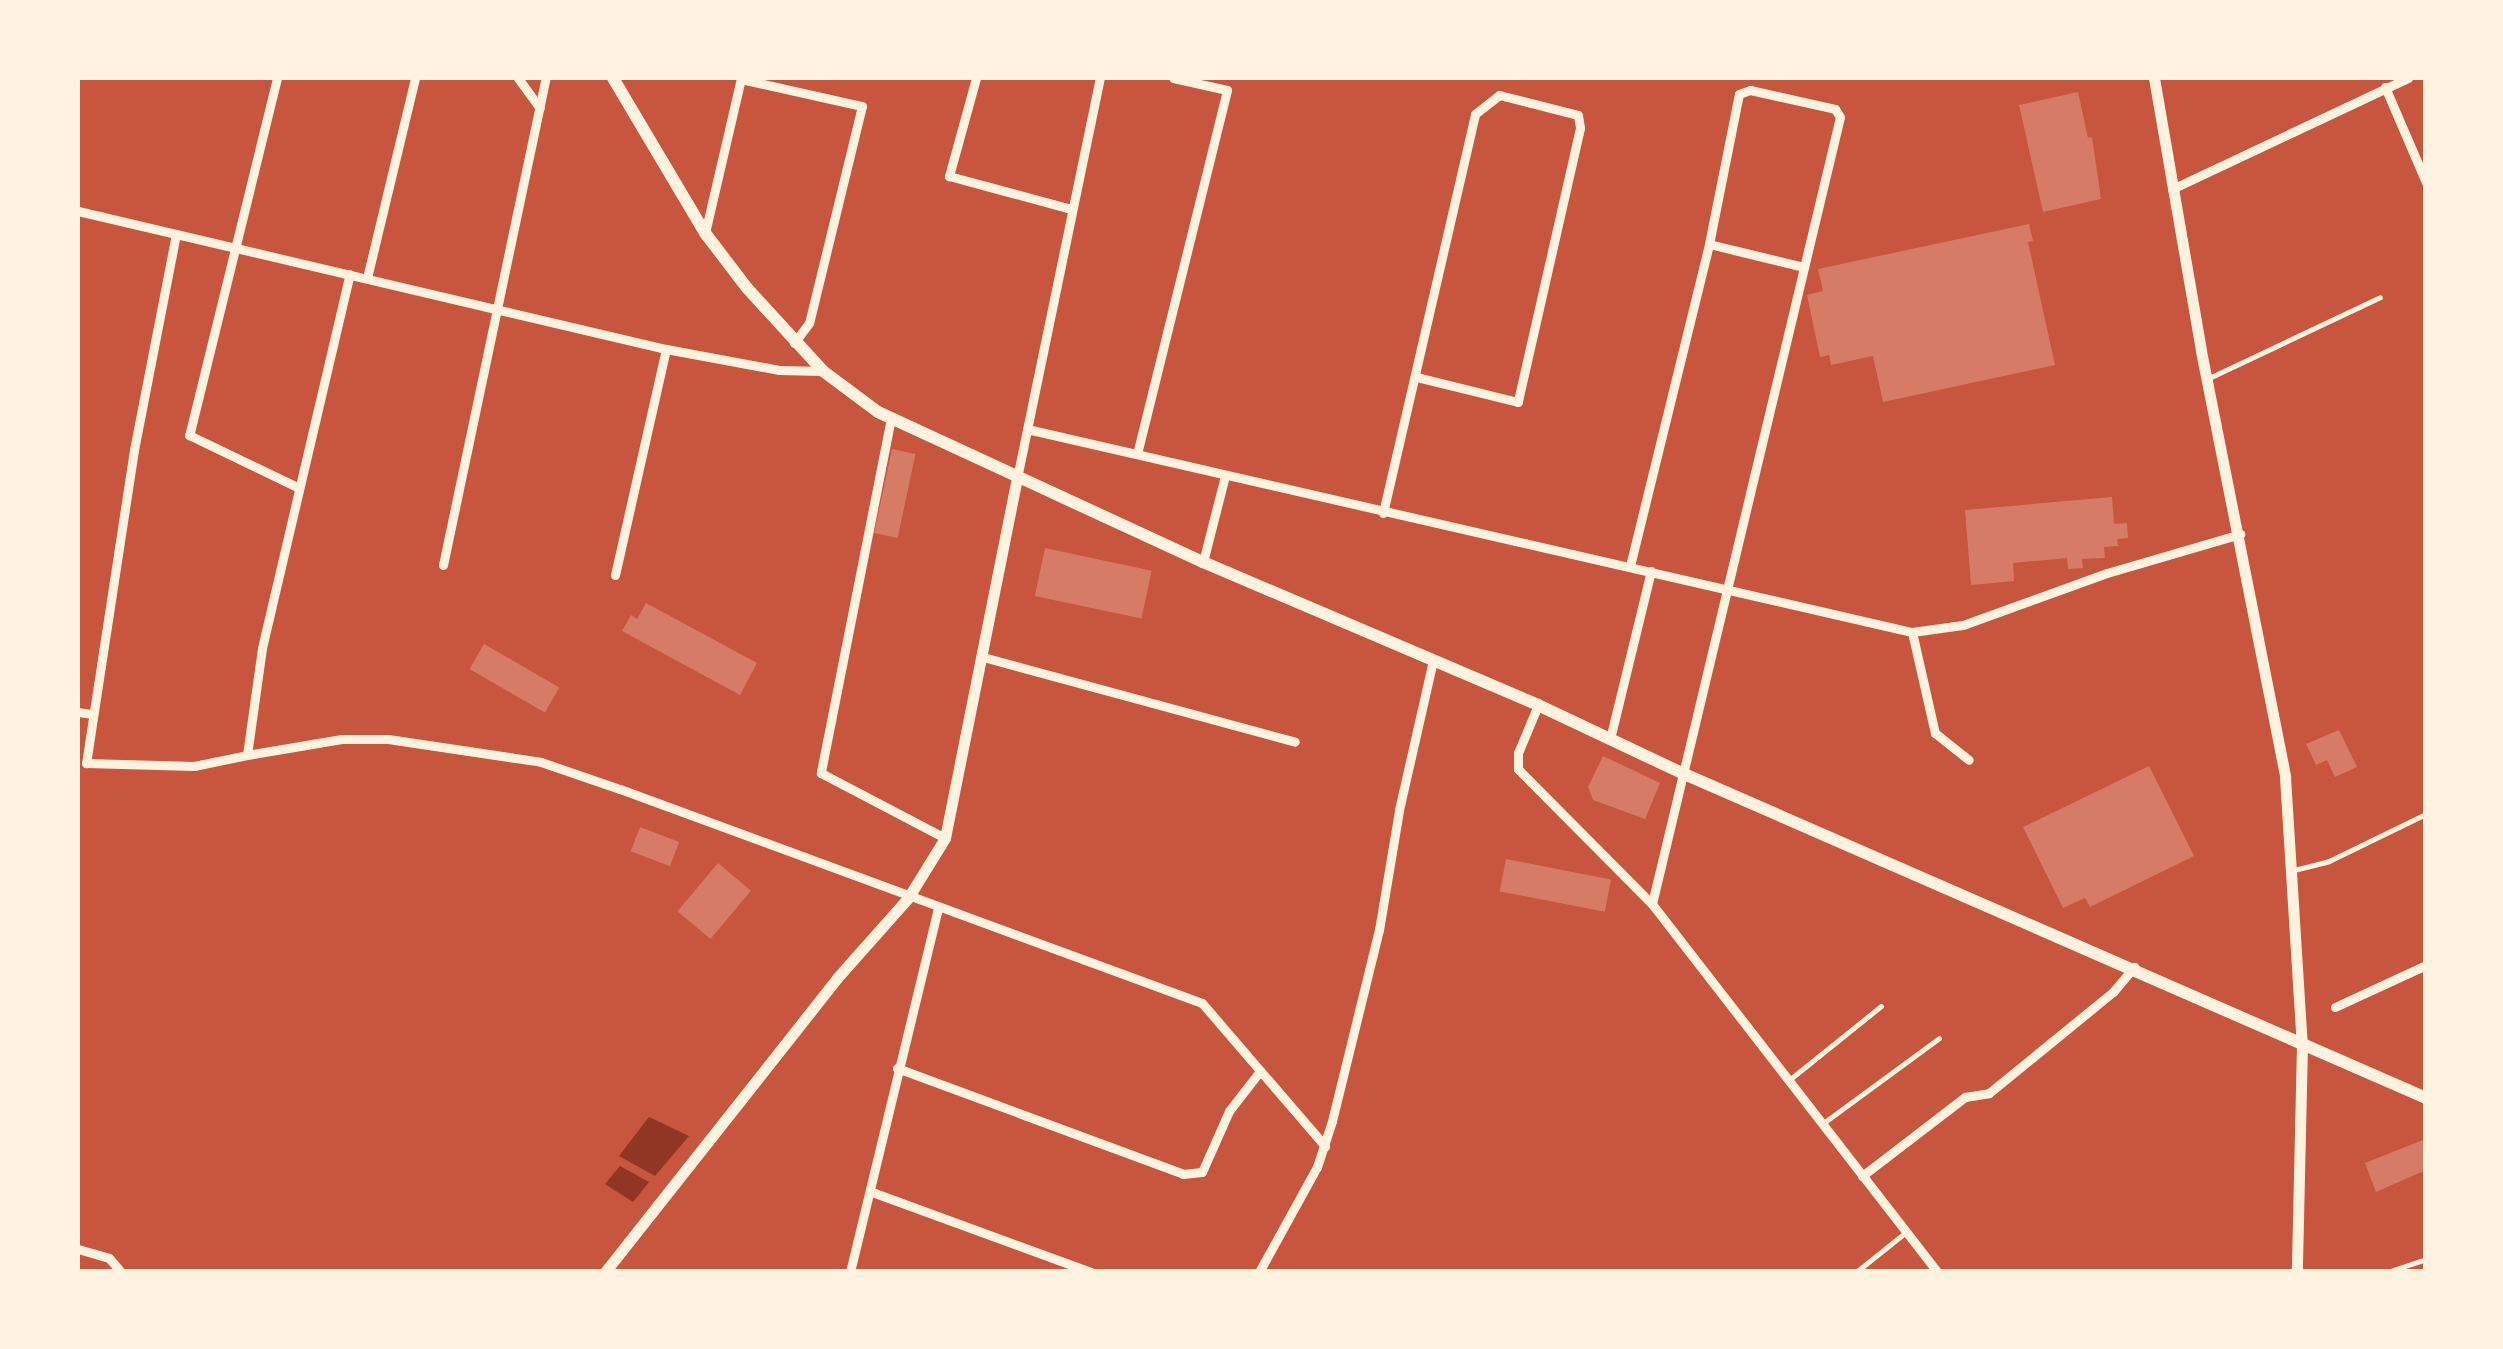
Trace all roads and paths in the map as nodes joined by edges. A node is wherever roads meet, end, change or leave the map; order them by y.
1 (277, 78) edge
2 (415, 78) edge
3 (518, 78) edge
4 (546, 78) edge
5 (613, 78) edge
6 (741, 78) edge
7 (976, 78) edge
8 (1100, 78) edge
9 (1173, 78) edge
10 (2154, 78) edge
11 (2408, 78) edge
12 (2385, 87) junction
13 (540, 108) junction
14 (2426, 182) edge
15 (2172, 189) junction
16 (1071, 210) junction
17 (78, 211) edge
18 (705, 233) junction
19 (176, 234) junction
20 (1709, 244) junction
21 (236, 249) junction
22 (1804, 266) junction
23 (350, 274) junction
24 (368, 278) junction
25 (2380, 297) dead end
26 (498, 310) junction
27 (794, 343) junction
28 (666, 349) junction
29 (823, 372) junction
30 (1416, 377) junction
31 (2206, 380) junction
32 (891, 418) junction
33 (1027, 429) junction
34 (1137, 454) junction
35 (1224, 476) junction
36 (1017, 478) junction
37 (299, 488) junction
38 (1383, 513) junction
39 (2240, 534) junction
40 (1203, 562) junction
41 (443, 565) dead end
42 (1630, 566) junction
43 (1651, 571) junction
44 (614, 574) dead end
45 (1726, 588) junction
46 (1912, 632) junction
47 (983, 657) junction
48 (1432, 660) junction
49 (1538, 705) junction
50 (78, 712) edge
51 (93, 714) junction
52 (1610, 739) junction
53 (1295, 742) dead end
54 (247, 755) junction
55 (1969, 760) dead end
56 (1682, 773) junction
57 (2426, 814) edge
58 (945, 838) junction
59 (2294, 870) junction
60 (908, 898) junction
61 (1652, 904) junction
62 (938, 908) junction
63 (2426, 965) edge
64 (2134, 967) junction
65 (1881, 1006) dead end
66 (2335, 1007) dead end
67 (1939, 1038) dead end
68 (2302, 1044) junction
69 (897, 1068) junction
70 (1260, 1071) junction
71 (1789, 1080) junction
72 (2426, 1098) edge
73 (1822, 1124) junction
74 (1325, 1146) junction
75 (1862, 1176) junction
76 (872, 1192) junction
77 (1906, 1232) junction
78 (78, 1249) edge
79 (2426, 1259) edge
80 (121, 1272) edge
81 (604, 1272) edge
82 (850, 1272) edge
83 (1091, 1272) edge
84 (1258, 1272) edge
85 (1856, 1272) edge
86 (1936, 1272) edge
87 (2297, 1272) edge
88 (2387, 1272) edge

1 - 21 street
2 - 24 street
3 - 13 street
4 - 13 street
5 - 18 main road
6 - 18 street
6 - 27 street
7 - 16 street
8 - 16 street
9 - 34 street
10 - 15 street
11 - 12 street
12 - 14 street
12 - 15 street
13 - 26 street
15 - 31 street
16 - 33 street
17 - 19 street
18 - 27 main road
19 - 21 street
19 - 51 street
20 - 22 street
20 - 22 street
20 - 42 street
21 - 23 street
21 - 37 street
22 - 45 street
23 - 24 street
23 - 37 street
24 - 26 street
25 - 31 lane
26 - 28 street
26 - 41 street
27 - 29 main road
28 - 29 street
28 - 44 street
29 - 32 main road
30 - 30 street
30 - 38 street
31 - 39 street
32 - 36 main road
32 - 58 street
33 - 34 street
33 - 36 street
34 - 35 street
35 - 38 street
35 - 40 street
36 - 40 main road
36 - 47 street
37 - 54 street
38 - 42 street
39 - 46 street
39 - 59 street
40 - 48 main road
42 - 43 street
43 - 45 street
43 - 52 street
45 - 46 street
45 - 56 street
46 - 55 street
47 - 53 street
47 - 58 street
48 - 49 main road
48 - 74 street
49 - 52 main road
49 - 61 street
50 - 51 street
51 - 54 street
52 - 56 main road
54 - 60 street
56 - 61 street
56 - 64 main road
57 - 59 lane
58 - 60 street
59 - 68 street
60 - 62 street
60 - 81 street
61 - 71 street
62 - 69 street
62 - 70 street
63 - 66 street
64 - 68 main road
64 - 75 street
65 - 71 lane
67 - 73 lane
68 - 72 main road
68 - 87 street
69 - 70 street
69 - 76 street
70 - 74 street
71 - 73 street
73 - 75 street
74 - 84 street
75 - 77 street
76 - 82 street
76 - 83 street
77 - 85 lane
77 - 86 street
78 - 80 street
79 - 88 lane

